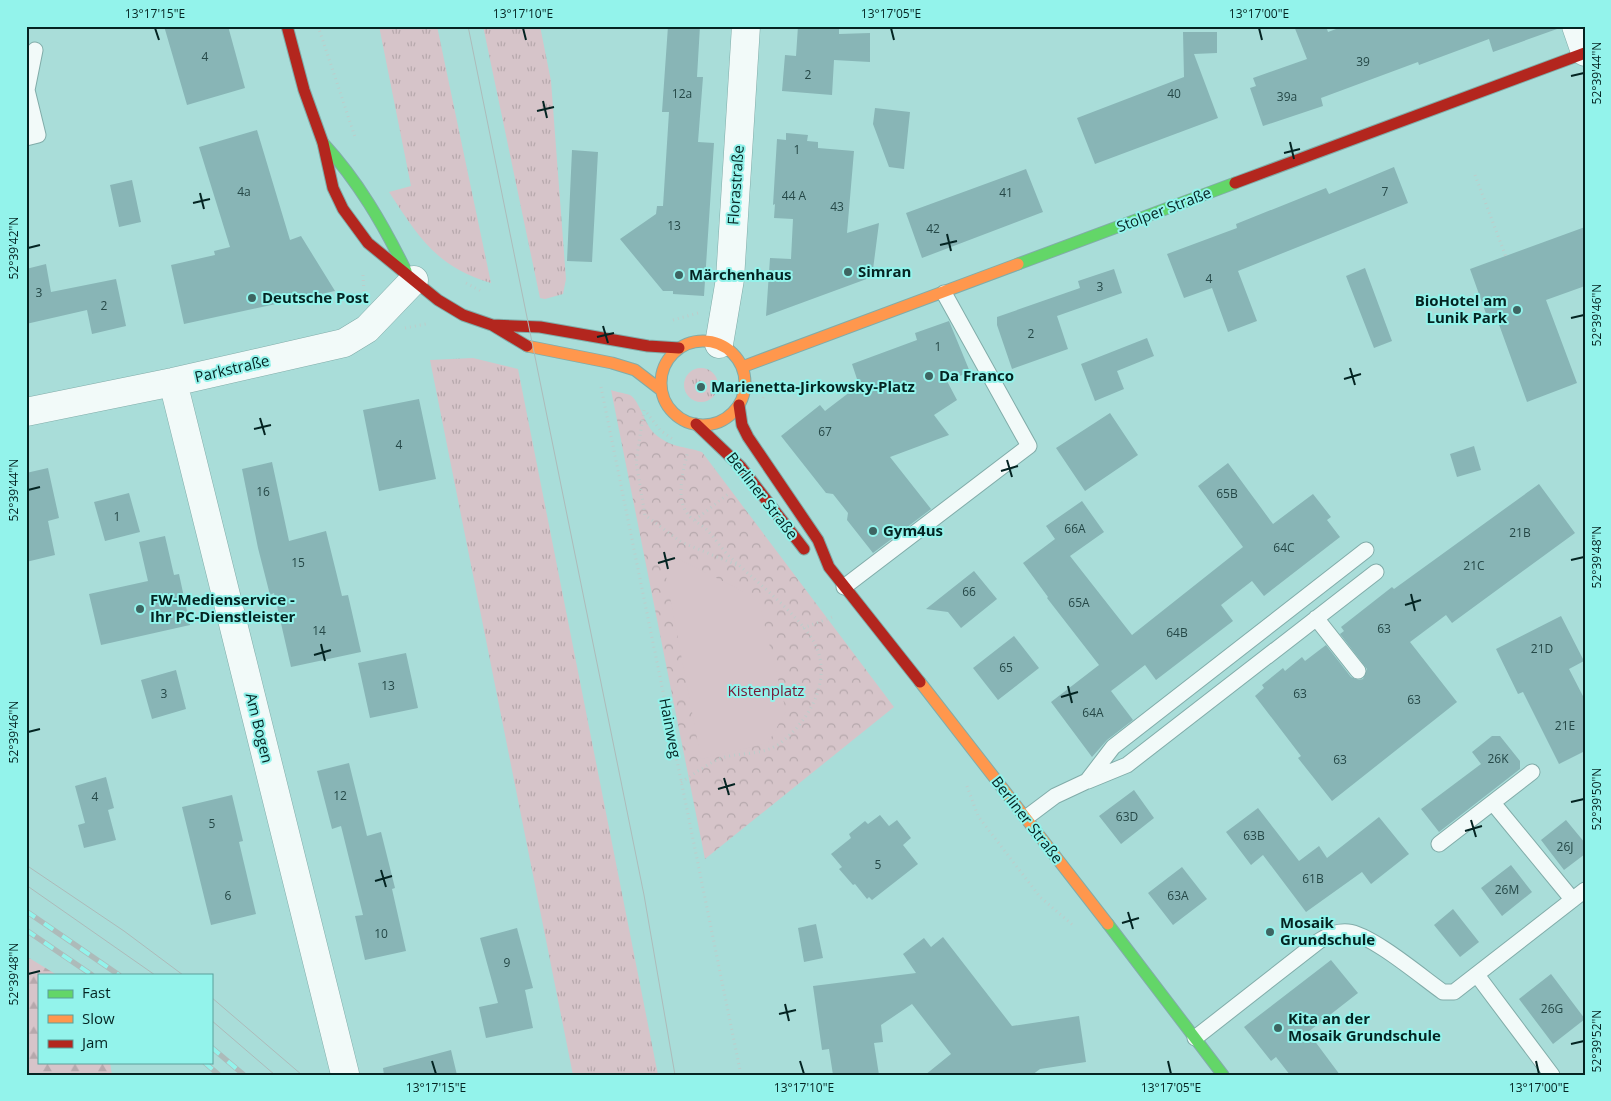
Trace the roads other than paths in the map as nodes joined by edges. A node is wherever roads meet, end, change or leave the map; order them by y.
1 (287, 26) edge
2 (746, 26) edge
3 (1576, 26) edge
4 (35, 50) dead end
5 (1585, 52) edge
6 (26, 138) edge
7 (323, 143) junction
8 (411, 276) junction
9 (944, 293) junction
10 (492, 325) junction
11 (719, 344) junction
12 (679, 348) junction
13 (742, 368) junction
14 (173, 382) junction
15 (661, 390) junction
16 (739, 404) junction
17 (26, 412) edge
18 (696, 424) junction
19 (1366, 550) dead end
20 (829, 567) junction
21 (1376, 572) dead end
22 (844, 587) junction
23 (1316, 618) junction
24 (1358, 671) dead end
25 (1532, 772) dead end
26 (1086, 781) junction
27 (1492, 803) junction
28 (1026, 817) junction
29 (1438, 844) dead end
30 (1585, 890) edge
31 (1572, 899) junction
32 (1477, 974) junction
33 (1195, 1038) junction
34 (345, 1074) edge
35 (1223, 1075) edge
36 (1552, 1075) edge

1 - 7 main road
2 - 11 street, Florastraße
3 - 5 street
4 - 6 lane
5 - 9 main road, Stolper Straße
7 - 8 main road
7 - 8 main road
8 - 10 main road
8 - 14 street, Parkstraße
9 - 13 main road, Stolper Straße
9 - 22 lane
10 - 12 main road
10 - 15 main road
11 - 12 main road
11 - 13 main road
12 - 15 main road
13 - 16 main road
14 - 17 street, Parkstraße
14 - 34 street, Am Bogen
15 - 18 main road
16 - 18 main road
16 - 20 main road, Berliner Straße
18 - 20 main road, Berliner Straße
19 - 26 lane
20 - 22 main road, Berliner Straße
21 - 23 lane
22 - 28 main road, Berliner Straße
23 - 24 lane
23 - 26 lane
25 - 27 lane
26 - 28 lane
27 - 29 lane
27 - 31 lane
28 - 33 main road, Berliner Straße
30 - 31 lane
31 - 32 lane
32 - 33 lane
32 - 36 lane
33 - 35 main road, Berliner Straße

